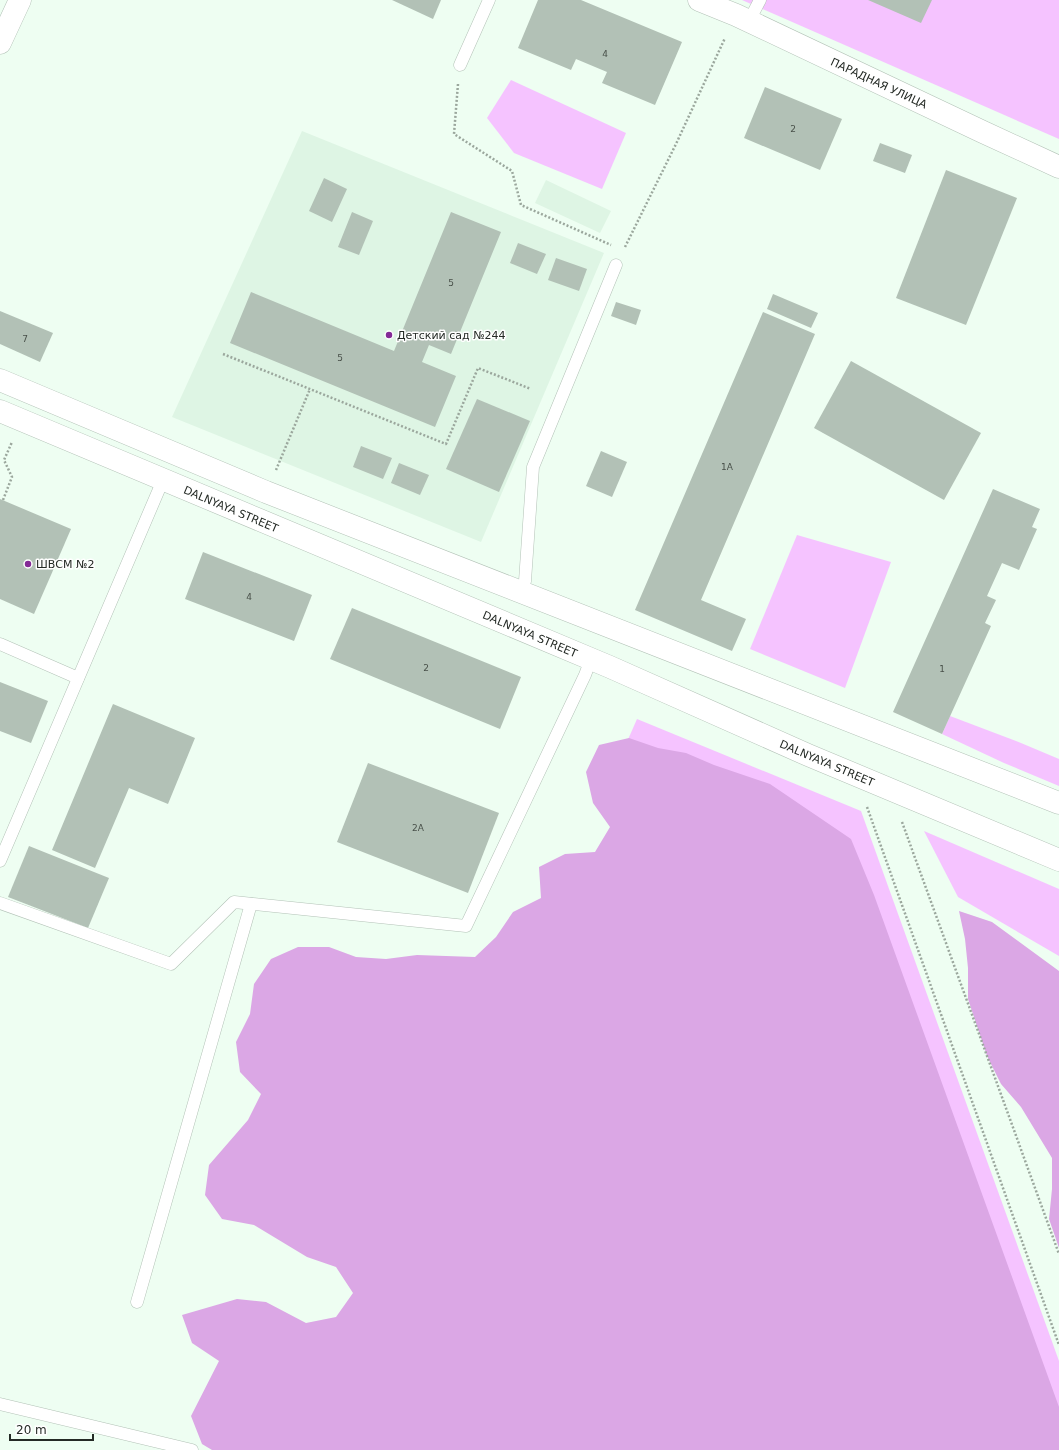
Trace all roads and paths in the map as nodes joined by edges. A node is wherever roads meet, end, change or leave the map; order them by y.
1 (20, 0) edge
2 (489, 0) edge
3 (699, 0) edge
4 (760, 0) edge
5 (743, 18) junction
6 (5, 21) edge
7 (0, 43) edge
8 (460, 65) joint
9 (1059, 167) edge
10 (616, 265) junction
11 (223, 354) dead end
12 (0, 380) edge
13 (310, 389) junction
14 (531, 389) dead end
15 (0, 412) edge
16 (13, 438) dead end
17 (273, 476) dead end
18 (163, 480) junction
19 (3, 500) dead end
20 (520, 592) junction
21 (0, 644) edge
22 (591, 659) junction
23 (78, 678) junction
24 (866, 803) dead end
25 (1059, 803) edge
26 (900, 816) dead end
27 (1059, 860) edge
28 (0, 861) edge
29 (0, 903) edge
30 (251, 904) junction
31 (1059, 1254) edge
32 (137, 1302) dead end
33 (1059, 1345) edge
34 (0, 1404) edge
35 (192, 1450) edge

1 - 6 main road
2 - 8 lane
3 - 5 main road, ПАРАДНАЯ УЛИЦА
4 - 5 lane
5 - 9 main road, ПАРАДНАЯ УЛИЦА
5 - 10 path
6 - 7 main road
8 - 10 path
10 - 20 lane
11 - 13 path
12 - 20 main road
13 - 14 path
13 - 17 path
15 - 18 main road, DALNYAYA STREET
16 - 19 path
18 - 22 main road, DALNYAYA STREET
18 - 23 lane
20 - 25 main road
21 - 23 lane
22 - 27 main road, DALNYAYA STREET
22 - 30 lane
23 - 28 lane
24 - 33 path
26 - 31 path
29 - 30 lane
30 - 32 lane
34 - 35 lane

